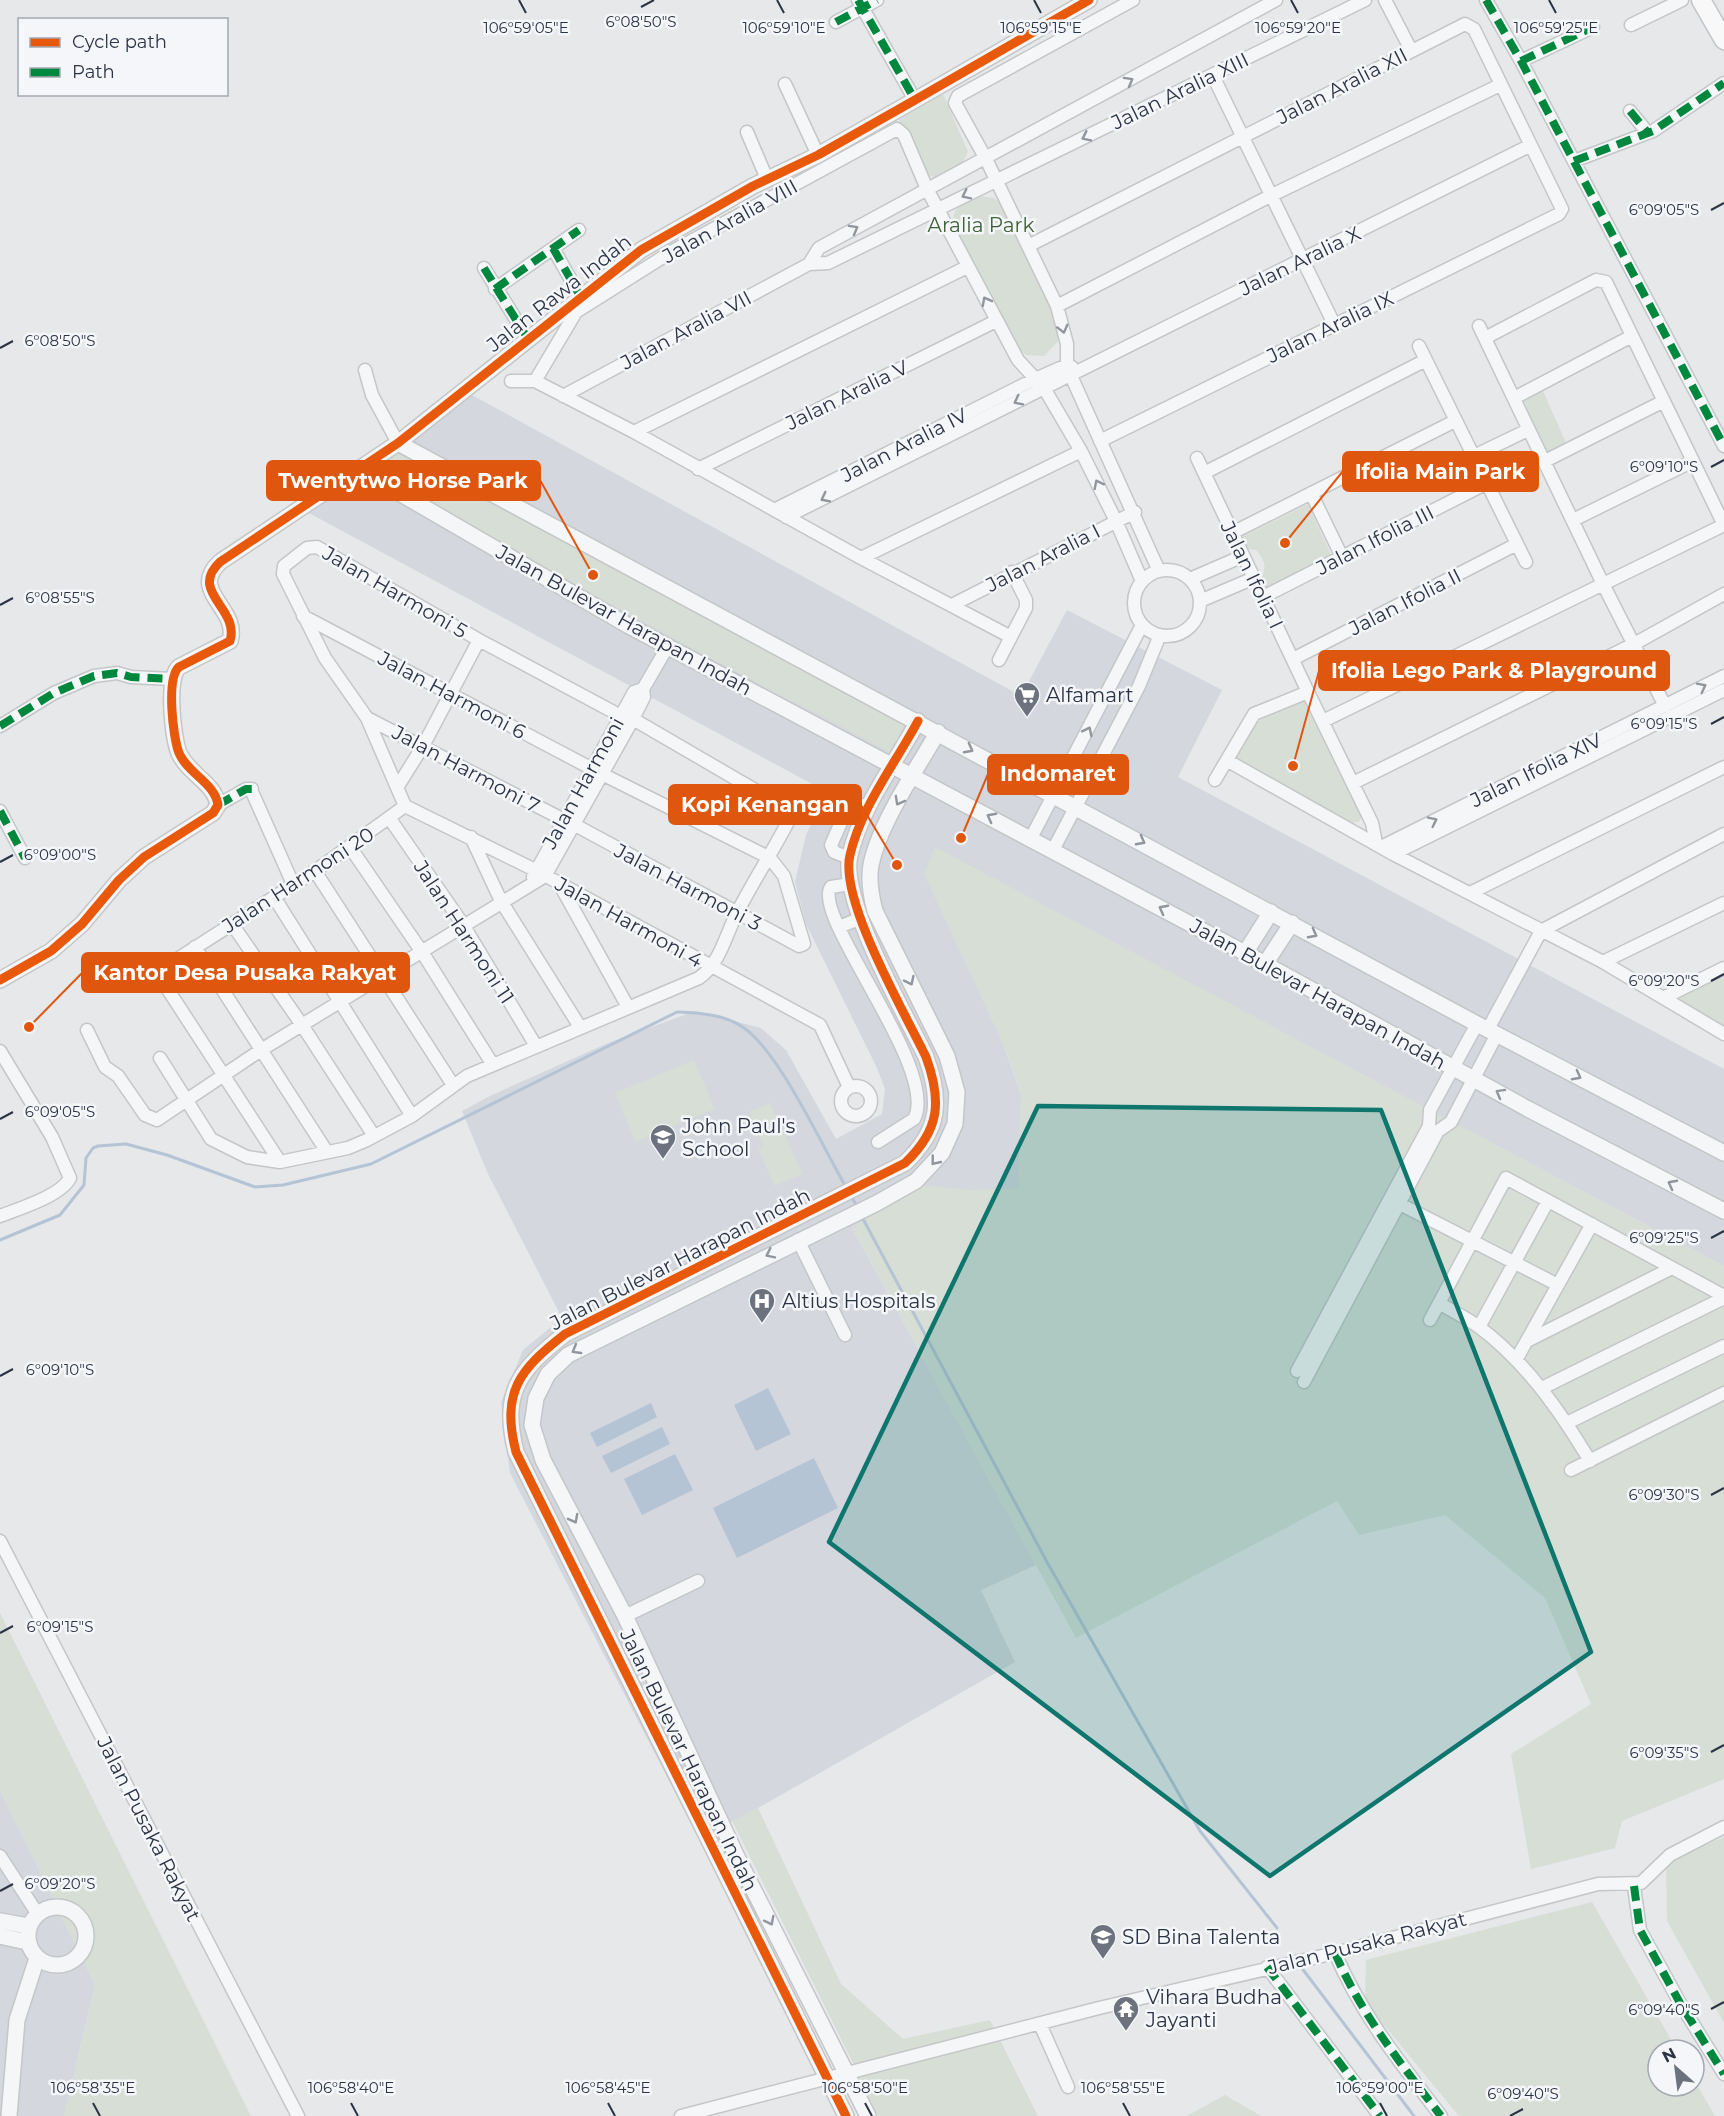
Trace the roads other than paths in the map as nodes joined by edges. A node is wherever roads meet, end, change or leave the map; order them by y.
1 (877, 0) edge
2 (1089, 0) edge
3 (1133, 0) edge
4 (1276, 0) edge
5 (1365, 0) edge
6 (1384, 0) edge
7 (1485, 0) edge
8 (1682, 0) edge
9 (1701, 0) edge
10 (861, 4) edge
11 (836, 22) dead end
12 (1631, 25) dead end
13 (1593, 27) dead end
14 (1724, 40) edge
15 (1412, 50) junction
16 (1521, 61) junction
17 (1213, 76) junction
18 (1724, 83) edge
19 (785, 84) dead end
20 (1500, 85) junction
21 (915, 100) junction
22 (1630, 111) dead end
23 (747, 132) dead end
24 (1648, 133) junction
25 (1242, 137) junction
26 (1529, 146) junction
27 (818, 155) junction
28 (986, 159) junction
29 (1574, 161) junction
30 (767, 179) junction
31 (995, 181) junction
32 (927, 189) junction
33 (1270, 196) junction
34 (937, 208) junction
35 (1561, 213) joint
36 (579, 231) dead end
37 (1028, 246) junction
38 (553, 248) junction
39 (1303, 260) junction
40 (809, 264) junction
41 (967, 267) junction
42 (484, 268) dead end
43 (495, 289) junction
44 (580, 296) junction
45 (1057, 306) junction
46 (996, 321) junction
47 (1334, 324) junction
48 (1632, 336) junction
49 (528, 339) junction
50 (1419, 346) dead end
51 (1426, 360) junction
52 (365, 370) dead end
53 (1069, 372) junction
54 (1033, 380) junction
55 (511, 381) dead end
56 (535, 381) junction
57 (1044, 388) junction
58 (563, 396) junction
59 (1514, 398) junction
60 (1664, 402) junction
61 (1455, 421) junction
62 (1528, 430) junction
63 (634, 432) junction
64 (1100, 441) junction
65 (398, 443) junction
66 (1724, 446) edge
67 (1081, 451) junction
68 (1474, 456) junction
69 (1197, 458) dead end
70 (1545, 461) junction
71 (1693, 461) junction
72 (358, 469) junction
73 (698, 469) junction
74 (1204, 473) junction
75 (1487, 483) junction
76 (1311, 493) junction
77 (774, 510) junction
78 (1135, 512) junction
79 (786, 517) junction
80 (1573, 520) junction
81 (1116, 521) junction
82 (1724, 525) edge
83 (1232, 533) junction
84 (1517, 544) junction
85 (1243, 556) junction
86 (1342, 557) junction
87 (861, 558) junction
88 (1526, 562) dead end
89 (1160, 571) junction
90 (1012, 572) junction
91 (1254, 578) junction
92 (1190, 579) junction
93 (1142, 581) junction
94 (1603, 584) junction
95 (1724, 594) edge
96 (1263, 597) junction
97 (1200, 601) junction
98 (952, 604) junction
99 (303, 616) junction
100 (1142, 625) junction
101 (1160, 635) junction
102 (1011, 637) junction
103 (479, 640) junction
104 (1634, 644) junction
105 (668, 646) junction
106 (1293, 659) junction
107 (999, 660) dead end
108 (1724, 676) edge
109 (172, 679) junction
110 (1724, 690) edge
111 (1308, 692) junction
112 (448, 694) junction
113 (1665, 706) junction
114 (627, 717) junction
115 (368, 718) junction
116 (918, 721) junction
117 (1323, 721) junction
118 (0, 726) edge
119 (938, 732) junction
120 (423, 746) junction
121 (1228, 761) junction
122 (894, 766) junction
123 (1724, 767) edge
124 (595, 770) junction
125 (912, 777) junction
126 (1215, 780) dead end
127 (1353, 783) junction
128 (398, 786) junction
129 (1056, 795) junction
130 (218, 805) junction
131 (405, 806) junction
132 (1076, 806) junction
133 (869, 807) junction
134 (0, 811) edge
135 (390, 819) junction
136 (569, 823) junction
137 (1724, 834) edge
138 (471, 837) junction
139 (1031, 838) junction
140 (1379, 845) junction
141 (350, 847) junction
142 (1053, 850) junction
143 (1393, 854) junction
144 (25, 858) dead end
145 (770, 858) junction
146 (849, 858) junction
147 (315, 872) junction
148 (540, 873) junction
149 (293, 884) junction
150 (850, 884) junction
151 (560, 885) junction
152 (1470, 893) junction
153 (274, 897) junction
154 (501, 901) junction
155 (1724, 903) edge
156 (1271, 912) junction
157 (737, 914) junction
158 (859, 919) junction
159 (1292, 923) junction
160 (232, 924) junction
161 (464, 926) junction
162 (839, 927) junction
163 (1541, 931) junction
164 (195, 947) junction
165 (422, 952) junction
166 (1245, 953) junction
167 (1603, 962) junction
168 (1265, 964) junction
169 (1724, 968) edge
170 (712, 969) junction
171 (381, 975) junction
172 (0, 980) edge
173 (1665, 997) junction
174 (340, 1001) junction
175 (628, 1007) junction
176 (302, 1025) junction
177 (580, 1028) junction
178 (1488, 1029) junction
179 (87, 1030) dead end
180 (1724, 1034) edge
181 (536, 1046) junction
182 (261, 1050) junction
183 (0, 1051) edge
184 (926, 1057) junction
185 (160, 1058) dead end
186 (493, 1065) junction
187 (910, 1065) junction
188 (1453, 1068) junction
189 (224, 1074) junction
190 (1473, 1079) junction
191 (453, 1085) junction
192 (849, 1087) dead end
193 (185, 1099) junction
194 (916, 1115) junction
195 (412, 1116) junction
196 (934, 1122) junction
197 (1434, 1128) junction
198 (374, 1137) junction
199 (878, 1142) dead end
200 (327, 1152) junction
201 (1724, 1153) edge
202 (280, 1162) junction
203 (1395, 1201) junction
204 (1548, 1201) junction
205 (1724, 1211) edge
206 (0, 1216) edge
207 (1592, 1224) junction
208 (798, 1240) junction
209 (1473, 1241) junction
210 (731, 1252) junction
211 (1514, 1263) junction
212 (1672, 1268) junction
213 (739, 1269) junction
214 (1558, 1286) junction
215 (1724, 1297) edge
216 (1439, 1303) junction
217 (593, 1320) junction
218 (1430, 1320) dead end
219 (1479, 1326) junction
220 (845, 1335) dead end
221 (600, 1337) junction
222 (1527, 1341) junction
223 (1724, 1346) edge
224 (1516, 1360) junction
225 (1297, 1371) dead end
226 (1304, 1382) dead end
227 (1542, 1388) junction
228 (1724, 1393) edge
229 (1568, 1423) junction
230 (1590, 1461) junction
231 (1571, 1470) dead end
232 (0, 1541) edge
233 (698, 1581) dead end
234 (625, 1616) junction
235 (1724, 1827) edge
236 (0, 1856) edge
237 (1634, 1886) junction
238 (0, 1921) edge
239 (31, 1927) junction
240 (0, 1936) edge
241 (1335, 1953) junction
242 (38, 1958) junction
243 (1267, 1967) junction
244 (1040, 2024) junction
245 (848, 2073) junction
246 (1724, 2074) edge
247 (829, 2078) junction
248 (1068, 2087) dead end
249 (9, 2116) edge
250 (298, 2116) edge
251 (681, 2116) edge
252 (846, 2116) edge
253 (868, 2116) edge
254 (1380, 2116) edge
255 (1442, 2116) edge

1 - 10 street
2 - 21 street, Jalan Rawa Indah
3 - 28 street
28 -> 4 street, Jalan Aralia VII
5 - 17 street, Jalan Aralia XIII
6 - 15 street
7 - 16 street
8 - 12 street
9 - 14 main road
10 - 11 street
10 - 21 street
13 - 16 street
15 - 20 street, Jalan Aralia XII
15 - 25 street, Jalan Aralia XII
16 - 29 street
17 - 25 street
17 -> 31 street, Jalan Aralia XIII
18 - 24 street
19 - 27 street
20 - 26 street, Jalan Aralia XII
20 - 33 street
21 - 27 street, Jalan Rawa Indah
22 - 24 street
23 - 30 street
24 - 29 street
25 - 33 street
25 - 37 street, Jalan Aralia XII
26 - 35 street, Jalan Aralia XII
26 - 39 street, Jalan Aralia X
27 - 30 street, Jalan Rawa Indah
28 - 31 street
28 - 32 street, Jalan Aralia VII
29 - 66 street
30 - 44 street, Jalan Rawa Indah
31 -> 34 street, Jalan Aralia XIII
31 - 37 street
32 - 34 street
40 -> 32 street, Jalan Aralia VII
32 - 56 street, Jalan Aralia VIII
33 - 39 street
33 - 45 street
34 - 40 street, Jalan Aralia VII
34 - 41 street
35 - 47 street, Jalan Aralia IX
36 - 38 street
37 - 45 street
38 - 43 street
38 - 44 street
39 - 47 street
39 - 53 street, Jalan Aralia X
40 - 58 street, Jalan Aralia VII
46 -> 41 street
41 - 63 street
42 - 43 street
43 - 49 street
44 - 49 street, Jalan Rawa Indah
45 -> 53 street
46 - 54 street
46 - 73 street, Jalan Aralia V
47 - 64 street, Jalan Aralia IX
48 - 59 street
48 - 59 street
48 - 60 street
49 - 65 street, Jalan Rawa Indah
50 - 51 street
51 - 61 street
51 - 74 street
52 - 65 street
53 - 54 street, Jalan Aralia IV
53 - 57 street
53 - 64 street
54 - 57 street
54 - 77 street, Jalan Aralia IV
55 - 56 street
56 - 58 street
57 - 67 street
57 -> 79 street
58 - 63 street
59 - 62 street
60 - 70 street
60 - 71 street
61 - 68 street
61 - 76 street
62 - 68 street
62 - 70 street
63 - 73 street
64 - 78 street
65 - 72 street, Jalan Rawa Indah
65 - 116 street
81 -> 67 street
67 - 87 street
68 - 75 street
69 - 74 street, Jalan Ifolia I
70 - 80 street
71 - 80 street
71 - 82 street
72 - 105 street, Jalan Bulevar Harapan Indah
72 - 109 street, Jalan Rawa Indah
73 - 77 street
74 - 83 street, Jalan Ifolia I
75 - 84 street
75 - 86 street, Jalan Ifolia III
76 - 83 street
76 - 86 street
77 - 79 street
78 - 81 street, Jalan Aralia I
78 - 89 street
79 - 87 street
80 - 94 street
81 - 90 street, Jalan Aralia I
81 - 93 street
82 - 94 street
83 - 85 street, Jalan Ifolia I
84 - 88 street
84 - 106 street, Jalan Ifolia II
85 - 91 street, Jalan Ifolia I
85 - 92 street
86 - 96 street, Jalan Ifolia III
87 - 98 street
89 - 92 street
89 - 93 street
90 - 98 street, Jalan Aralia I
90 - 102 street
91 - 96 street, Jalan Ifolia I
91 - 97 street
92 - 97 street
93 - 100 street
94 - 104 street
94 - 117 street
95 - 104 street
96 - 106 street, Jalan Ifolia I
97 - 101 street
98 - 102 street
99 - 103 street, Jalan Harmoni 5
99 - 112 street, Jalan Harmoni 6
99 - 115 street, Jalan Harmoni 5
100 - 101 street
129 -> 100 street
101 - 132 street
102 - 107 street
103 - 112 street
103 - 114 street, Jalan Harmoni 5
104 - 113 street
104 - 127 street
105 - 114 street, Jalan Harmoni
105 - 122 street, Jalan Bulevar Harapan Indah
106 - 111 street, Jalan Ifolia I
113 -> 108 street, Jalan Ifolia XIV
109 - 118 street
109 - 130 street
110 - 143 street, Jalan Ifolia XIV
111 - 117 street, Jalan Ifolia I
111 - 121 street
112 - 120 street
112 - 124 street, Jalan Harmoni 6
140 -> 113 street, Jalan Ifolia XIV
114 - 124 street, Jalan Harmoni
114 - 145 street, Jalan Harmoni 5
115 - 120 street, Jalan Harmoni 7
115 - 128 street, Jalan Harmoni 5
116 - 119 street
116 - 122 street, Jalan Bulevar Harapan Indah
117 - 127 street, Jalan Ifolia I
119 - 125 street, Jalan Bulevar Harapan Indah
119 -> 129 street
120 - 128 street
120 - 136 street, Jalan Harmoni 7
121 - 126 street
121 - 140 street
122 - 125 street, Jalan Bulevar Harapan Indah
122 - 133 street, Jalan Bulevar Harapan Indah
123 - 152 street
124 - 136 street, Jalan Harmoni
124 - 145 street, Jalan Harmoni 6
139 -> 125 street, Jalan Bulevar Harapan Indah
125 -> 208 street, Jalan Bulevar Harapan Indah
127 - 140 street, Jalan Ifolia I
128 - 131 street, Jalan Harmoni 5
129 - 132 street
129 - 139 street
130 - 149 street
130 - 172 street
131 - 135 street, Jalan Harmoni 20
131 - 138 street, Jalan Harmoni 4
132 - 142 street
132 -> 156 street
133 - 146 street, Jalan Bulevar Harapan Indah
133 - 146 street
134 - 144 street
135 - 141 street, Jalan Harmoni 20
135 - 161 street, Jalan Harmoni 11
136 - 148 street, Jalan Harmoni
136 - 157 street, Jalan Harmoni 3
137 - 163 street
138 - 148 street, Jalan Harmoni 4
138 - 154 street
139 - 142 street, Jalan Bulevar Harapan Indah
140 - 143 street
141 - 147 street, Jalan Harmoni 20
141 - 165 street
166 -> 142 street, Jalan Bulevar Harapan Indah
143 - 152 street
145 - 157 street
145 - 157 street, Jalan Harmoni 3
146 - 150 street, Jalan Bulevar Harapan Indah
147 - 149 street, Jalan Harmoni 20
147 - 171 street
148 - 151 street, Jalan Harmoni 4
148 - 154 street, Jalan Harmoni
149 - 153 street, Jalan Harmoni 20
150 - 158 street, Jalan Bulevar Harapan Indah
150 - 162 street
151 - 170 street, Jalan Harmoni 4
151 - 175 street
152 - 163 street
153 - 160 street, Jalan Harmoni 20
153 - 174 street
154 - 161 street
154 - 177 street
155 - 167 street
156 - 159 street
156 - 166 street
157 - 170 street
158 - 162 street
158 - 184 street, Jalan Bulevar Harapan Indah
159 - 168 street
159 -> 178 street
160 - 164 street, Jalan Harmoni 20
160 - 176 street
161 - 165 street
161 - 181 street, Jalan Harmoni 11
162 - 187 street
163 - 167 street
163 - 178 street
164 - 182 street
164 - 189 street, Jalan Harmoni 20
165 - 171 street
165 - 186 street
166 - 168 street, Jalan Bulevar Harapan Indah
167 - 173 street
168 - 188 street, Jalan Bulevar Harapan Indah
169 - 173 street
170 - 175 street
170 - 192 street, Jalan Harmoni 4
171 - 174 street
171 - 191 street
173 - 180 street
174 - 176 street
174 - 195 street
175 - 177 street
176 - 182 street
176 - 198 street
177 - 181 street
178 - 188 street
178 - 190 street
178 -> 201 street
179 - 193 street
181 - 186 street
182 - 189 street
182 - 200 street
183 - 206 street
184 - 187 street
184 - 196 street, Jalan Bulevar Harapan Indah
185 - 193 street
186 - 191 street
187 - 194 street
188 - 190 street, Jalan Bulevar Harapan Indah
188 - 197 street
189 - 193 street
189 - 202 street
190 - 197 street
205 -> 190 street, Jalan Bulevar Harapan Indah
191 - 195 street
193 - 202 street
194 - 196 street
194 - 199 street
195 - 198 street
196 - 210 street, Jalan Bulevar Harapan Indah
197 - 203 street
198 - 200 street
200 - 202 street
203 - 209 street
203 - 225 street
203 - 226 street
204 - 207 street
204 - 209 street
204 - 211 street
207 - 212 street
207 - 214 street
208 -> 213 street, Jalan Bulevar Harapan Indah
208 - 220 street
209 - 211 street
209 - 216 street
210 - 213 street
210 - 217 street, Jalan Bulevar Harapan Indah
211 - 214 street
211 - 219 street
212 - 215 street
212 - 222 street
213 - 221 street, Jalan Bulevar Harapan Indah
214 - 222 street
215 - 227 street
216 - 218 street
216 - 219 street
217 - 221 street
217 - 247 street, Jalan Bulevar Harapan Indah
219 - 224 street
221 -> 234 street, Jalan Bulevar Harapan Indah
222 - 224 street
223 - 229 street
224 - 227 street
227 - 229 street
228 - 230 street
229 - 230 street
230 - 231 street
232 - 250 street, Jalan Pusaka Rakyat
233 - 234 street
234 -> 245 street, Jalan Bulevar Harapan Indah
235 - 237 street
236 - 239 street
237 - 241 street, Jalan Pusaka Rakyat
237 - 246 street
238 - 239 street
239 - 240 street
239 - 242 street
239 - 242 street
241 - 243 street, Jalan Pusaka Rakyat
241 - 255 street
242 - 249 street
243 - 244 street, Jalan Pusaka Rakyat
243 - 254 street
244 - 245 street, Jalan Pusaka Rakyat
244 - 248 street
245 - 247 street, Jalan Pusaka Rakyat
245 - 253 street, Jalan Bulevar Harapan Indah
247 - 251 street, Jalan Pusaka Rakyat
247 - 252 street, Jalan Bulevar Harapan Indah

